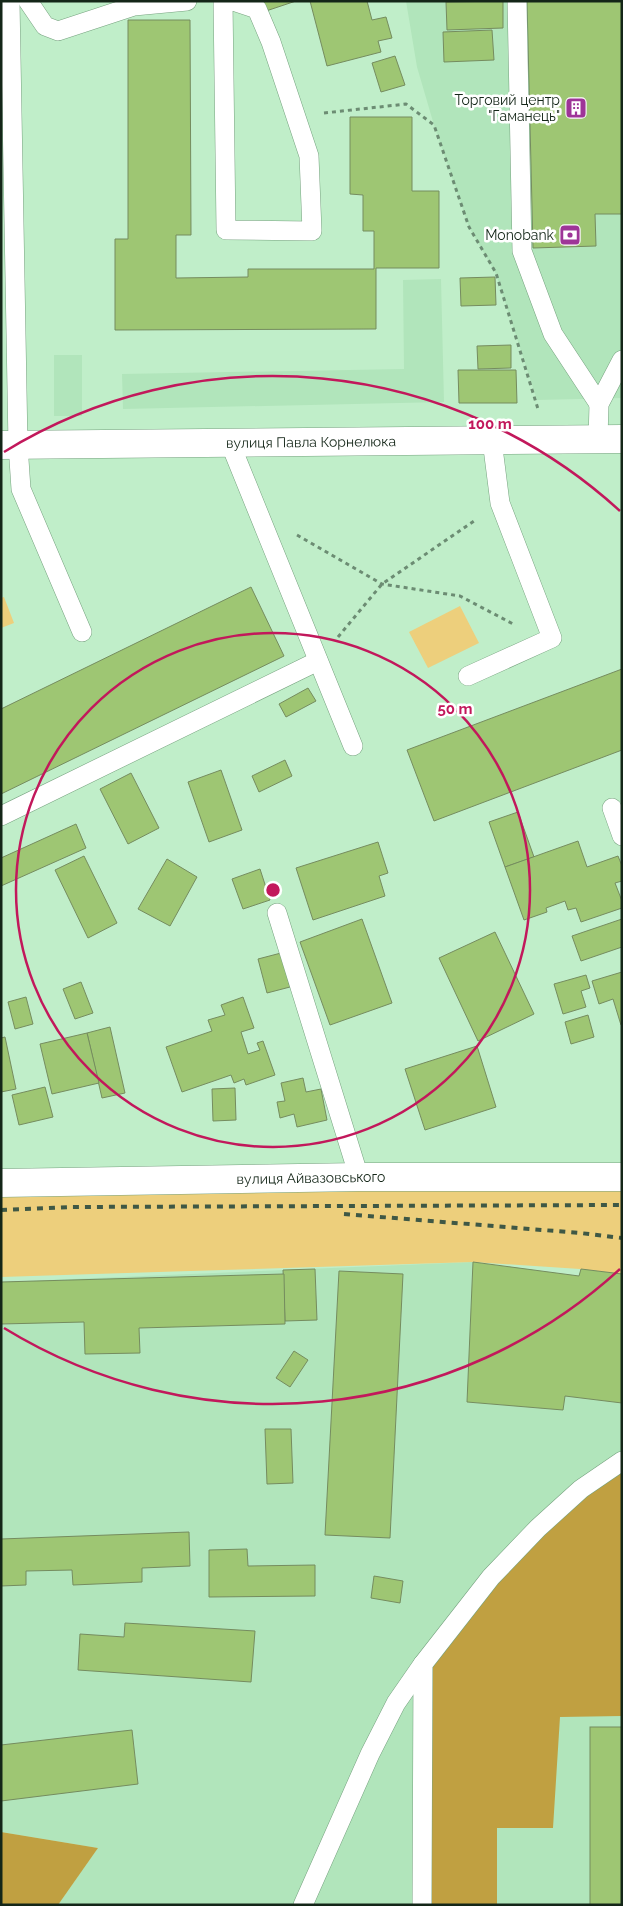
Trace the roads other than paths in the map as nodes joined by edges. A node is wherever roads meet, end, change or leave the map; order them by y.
1 (10, 1) edge
2 (28, 1) edge
3 (187, 1) edge
4 (223, 1) edge
5 (233, 1) edge
6 (517, 1) edge
7 (622, 360) edge
8 (599, 404) junction
9 (610, 439) edge
10 (492, 440) junction
11 (230, 443) junction
12 (10, 445) edge
13 (82, 632) dead end
14 (318, 661) junction
15 (468, 676) dead end
16 (353, 746) dead end
17 (612, 808) dead end
18 (1, 816) edge
19 (622, 836) edge
20 (278, 913) dead end
21 (359, 1177) junction
22 (622, 1177) edge
23 (1, 1183) edge
24 (622, 1461) edge
25 (423, 1664) junction
26 (303, 1905) edge
27 (422, 1905) edge

1 - 12 lane
2 - 3 lane
4 - 5 lane
6 - 8 lane
7 - 8 lane
8 - 9 lane
9 - 10 street, вулиця Павла Корнелюка
10 - 11 street, вулиця Павла Корнелюка
10 - 15 lane
11 - 12 street, вулиця Павла Корнелюка
11 - 14 lane
12 - 13 lane
14 - 16 lane
14 - 18 lane
17 - 19 lane
20 - 21 lane
21 - 22 street, вулиця Айвазовського
21 - 23 street, вулиця Айвазовського
24 - 25 lane
25 - 26 lane
25 - 27 lane

